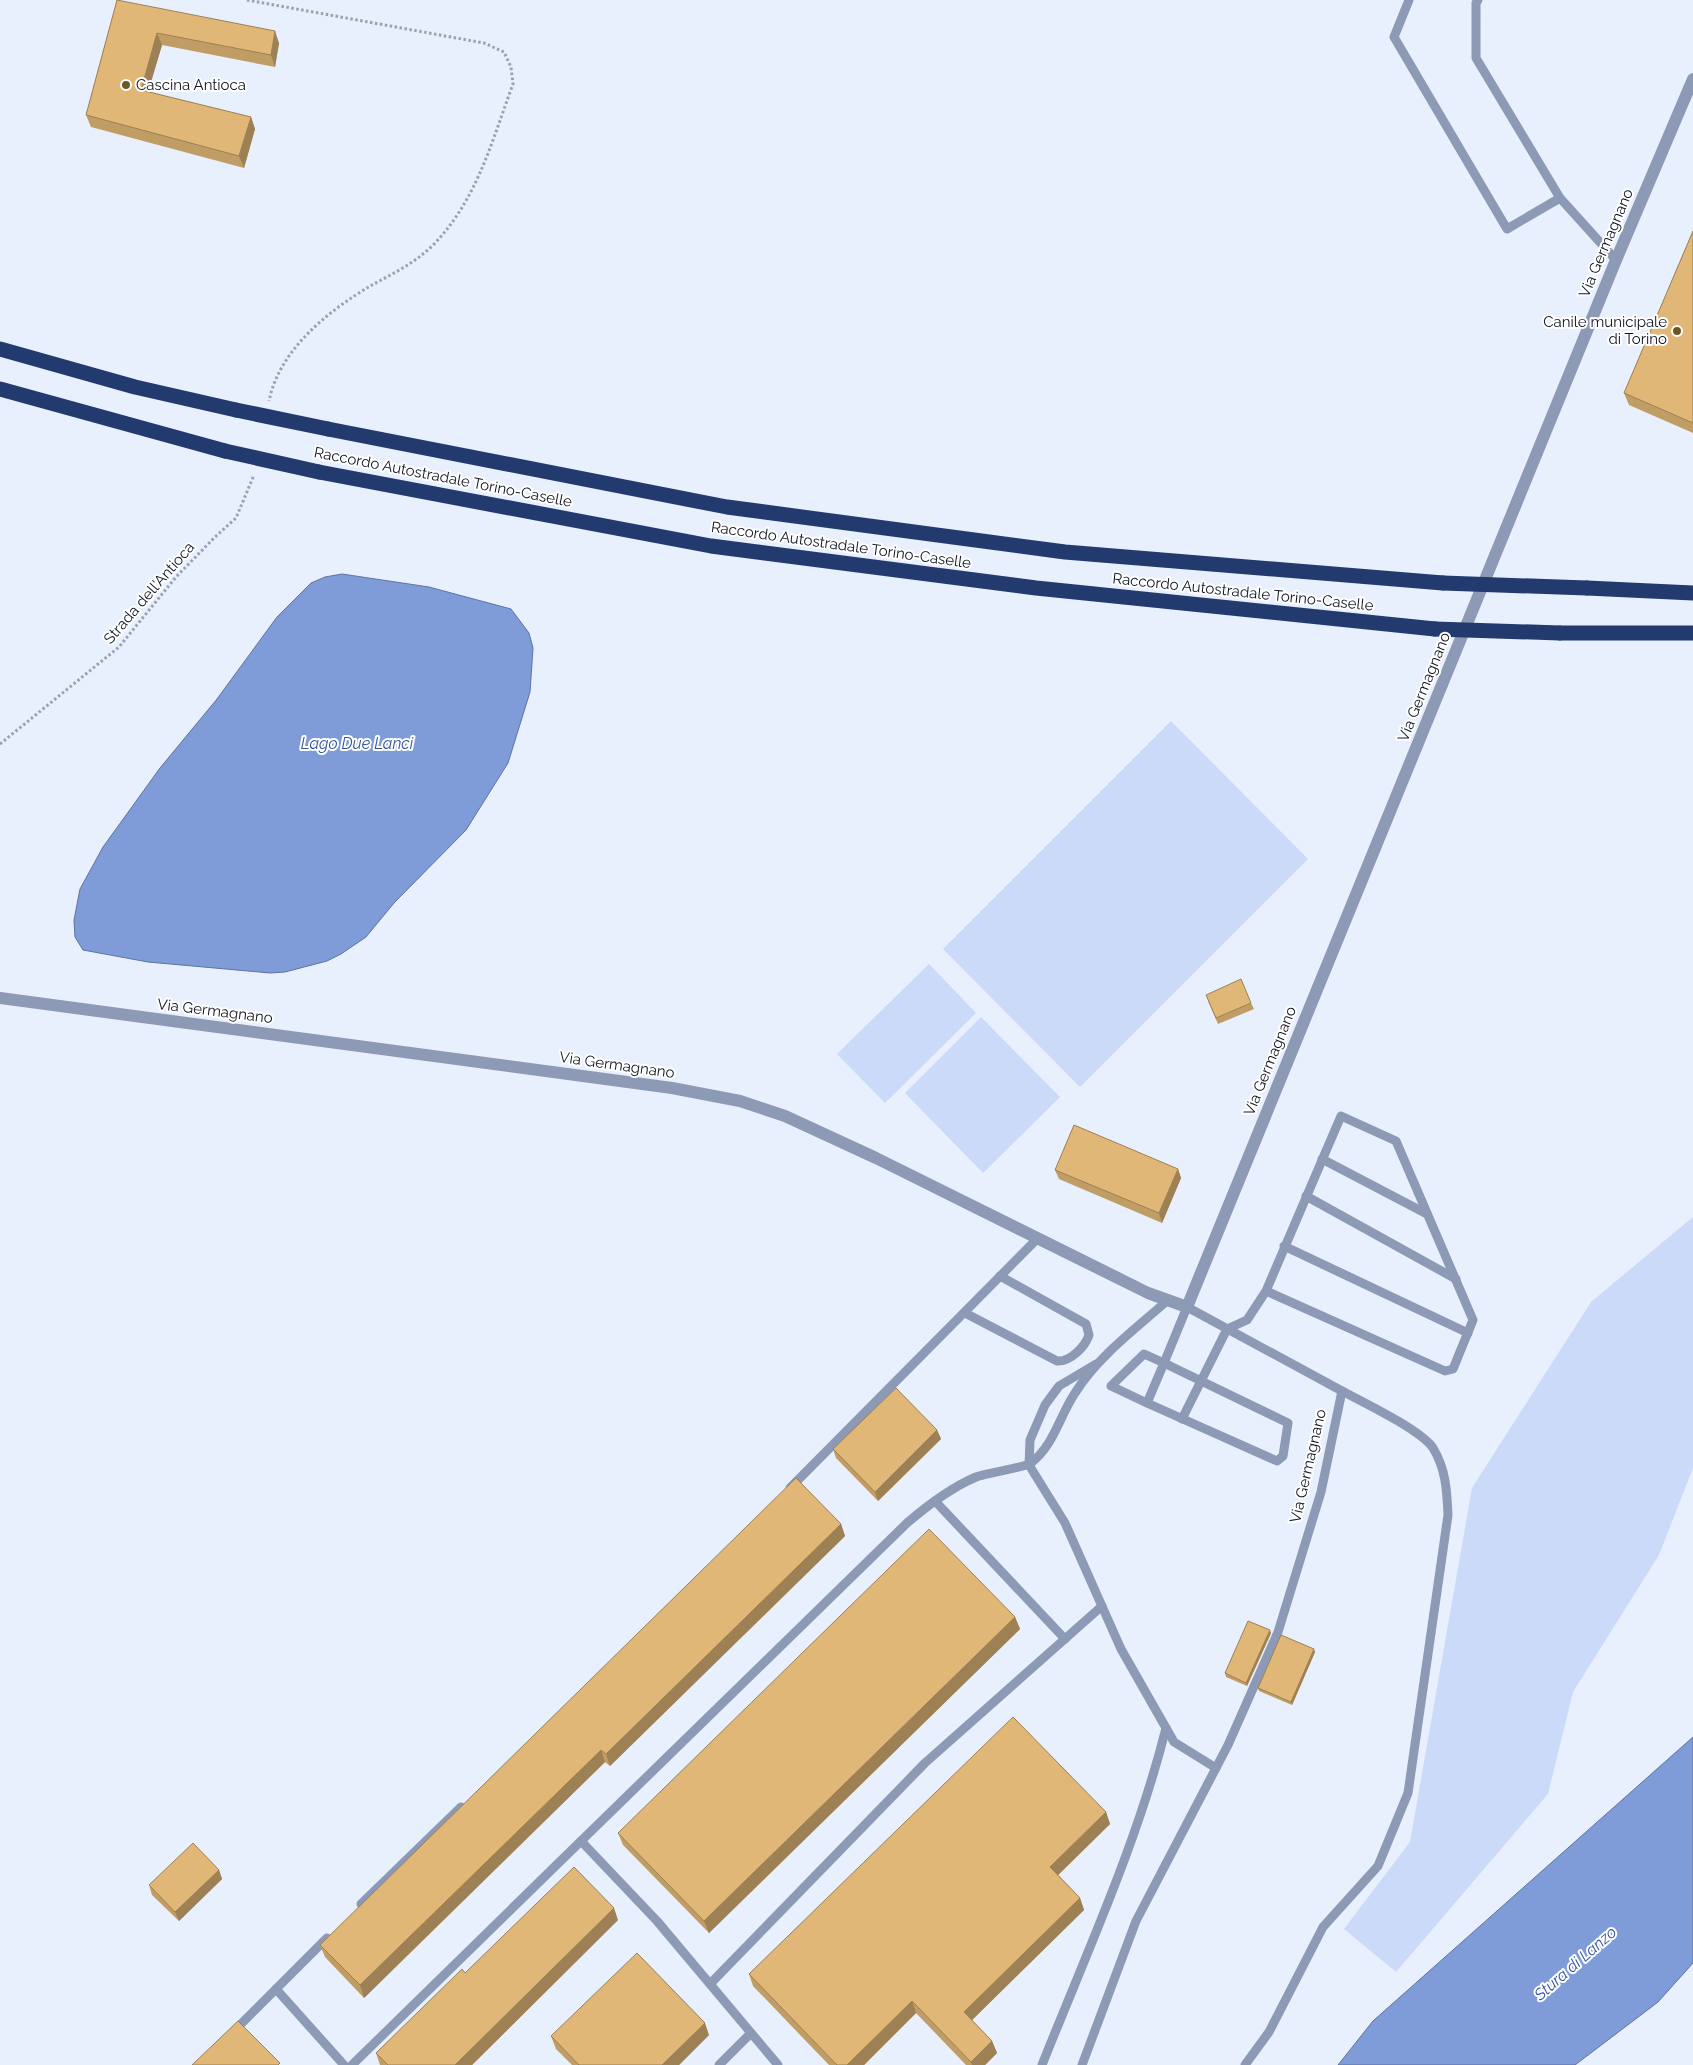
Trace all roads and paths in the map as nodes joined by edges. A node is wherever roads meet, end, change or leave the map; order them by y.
1 (247, 0) edge
2 (1409, 0) edge
3 (1478, 0) edge
4 (1693, 80) edge
5 (1560, 198) junction
6 (1616, 260) junction
7 (0, 349) edge
8 (272, 384) dead end
9 (0, 389) edge
10 (252, 482) dead end
11 (1693, 593) edge
12 (1693, 633) edge
13 (0, 744) edge
14 (0, 998) edge
15 (1322, 1159) junction
16 (1306, 1196) junction
17 (1427, 1214) junction
18 (1038, 1238) junction
19 (1284, 1246) junction
20 (1000, 1276) junction
21 (1456, 1279) junction
22 (1266, 1291) junction
23 (1169, 1299) junction
24 (1186, 1307) junction
25 (965, 1312) junction
26 (1227, 1329) junction
27 (1468, 1333) junction
28 (1101, 1361) junction
29 (1164, 1364) junction
30 (1200, 1381) junction
31 (1342, 1391) junction
32 (1147, 1403) junction
33 (1182, 1419) junction
34 (1029, 1465) junction
35 (785, 1492) edge
36 (935, 1501) junction
37 (1102, 1606) junction
38 (1065, 1639) junction
39 (1166, 1728) junction
40 (1216, 1768) junction
41 (469, 1800) edge
42 (581, 1841) junction
43 (356, 1910) edge
44 (334, 1931) edge
45 (710, 1984) junction
46 (276, 1989) junction
47 (751, 2033) junction
48 (227, 2038) edge
49 (344, 2065) edge
50 (352, 2065) edge
51 (719, 2065) edge
52 (778, 2065) edge
53 (1042, 2065) edge
54 (1082, 2065) edge
55 (1244, 2065) edge

1 - 8 path
2 - 5 lane
3 - 5 lane
4 - 6 street, Via Germagnano
5 - 6 lane
6 - 24 street, Via Germagnano
7 - 11 highway, Raccordo Autostradale Torino-Caselle, bridge
9 - 12 highway, Raccordo Autostradale Torino-Caselle, bridge
10 - 13 path, Strada dell'Antioca
14 - 18 street, Via Germagnano
15 - 16 lane
15 - 17 lane
15 - 17 lane
16 - 19 lane
16 - 21 lane
17 - 21 lane
18 - 20 lane
18 - 23 street, Via Germagnano
19 - 22 lane
19 - 27 lane
20 - 25 lane
20 - 25 lane
21 - 27 lane
22 - 26 lane
22 - 27 lane
23 - 24 street, Via Germagnano
23 - 28 lane
24 - 26 lane, Via Germagnano
24 - 29 lane
25 - 35 lane
26 - 30 lane
26 - 31 lane, Via Germagnano
28 - 34 lane
28 - 34 lane
29 - 30 lane
29 - 32 lane
29 - 32 lane
30 - 33 lane
30 - 33 lane
31 - 40 lane, Via Germagnano
31 - 55 lane
32 - 33 lane
34 - 36 lane
34 - 37 lane
36 - 38 lane
36 - 42 lane
37 - 38 lane
37 - 39 lane
38 - 45 lane
39 - 40 lane
39 - 53 lane
40 - 54 lane, Via Germagnano
41 - 43 lane
42 - 45 lane
42 - 50 lane
44 - 46 lane
45 - 47 lane
46 - 48 lane
46 - 49 lane
47 - 51 lane
47 - 52 lane

